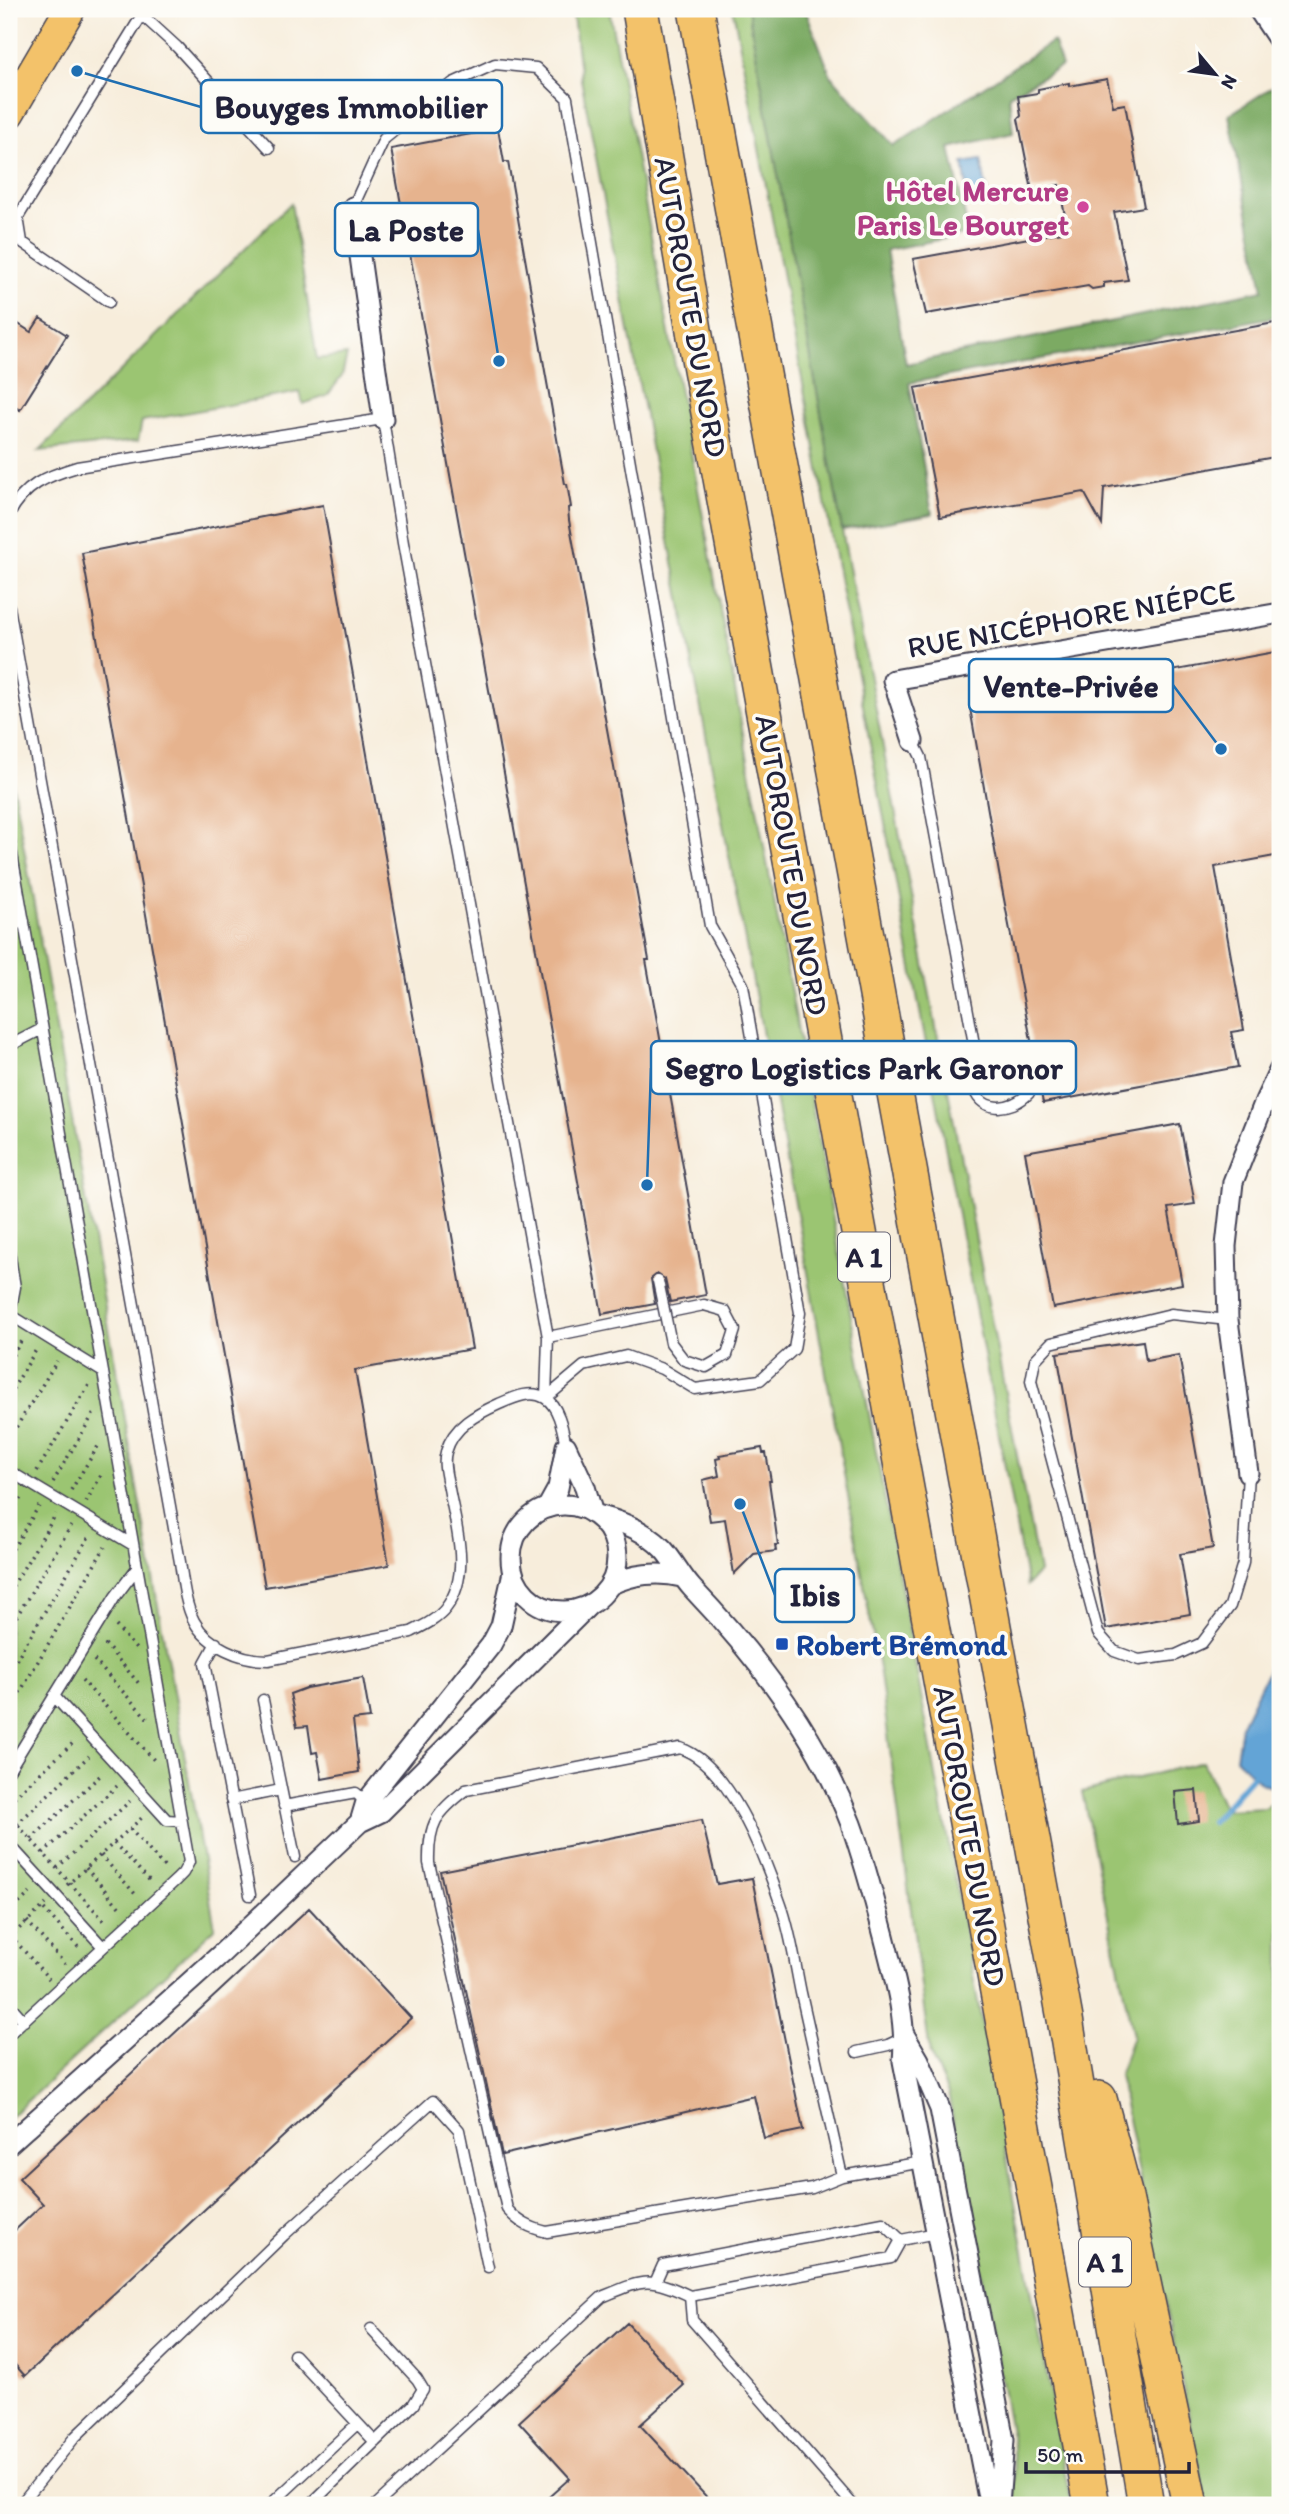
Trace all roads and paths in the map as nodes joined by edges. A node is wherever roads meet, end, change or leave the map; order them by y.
1 (70, 9) edge
2 (640, 9) edge
3 (696, 9) edge
4 (1258, 9) edge
5 (1280, 42) edge
6 (9, 113) edge
7 (269, 148) dead end
8 (353, 206) joint
9 (109, 302) dead end
10 (383, 419) junction
11 (9, 515) edge
12 (9, 607) edge
13 (1280, 613) edge
14 (913, 741) joint
15 (9, 837) edge
16 (23, 921) junction
17 (9, 927) edge
18 (42, 1029) junction
19 (9, 1046) edge
20 (1280, 1069) edge
21 (1029, 1093) dead end
22 (9, 1251) edge
23 (658, 1281) dead end
24 (9, 1316) edge
25 (1228, 1320) junction
26 (29, 1327) junction
27 (45, 1336) junction
28 (548, 1337) junction
29 (65, 1348) junction
30 (9, 1361) edge
31 (101, 1370) junction
32 (106, 1393) junction
33 (9, 1395) edge
34 (546, 1398) junction
35 (9, 1439) edge
36 (566, 1446) junction
37 (116, 1451) junction
38 (9, 1471) edge
39 (1248, 1473) joint
40 (30, 1483) junction
41 (47, 1493) junction
42 (547, 1508) junction
43 (79, 1513) junction
44 (593, 1514) junction
45 (9, 1518) edge
46 (97, 1524) junction
47 (113, 1533) junction
48 (133, 1545) junction
49 (9, 1555) edge
50 (137, 1568) junction
51 (513, 1572) junction
52 (682, 1577) junction
53 (610, 1585) junction
54 (590, 1604) junction
55 (105, 1614) junction
56 (9, 1629) edge
57 (94, 1632) junction
58 (216, 1643) junction
59 (83, 1648) junction
60 (72, 1668) junction
61 (155, 1671) junction
62 (9, 1672) edge
63 (54, 1696) junction
64 (264, 1700) dead end
65 (162, 1710) junction
66 (9, 1711) edge
67 (86, 1731) junction
68 (167, 1741) junction
69 (99, 1746) junction
70 (114, 1762) junction
71 (9, 1770) edge
72 (127, 1776) junction
73 (175, 1783) junction
74 (281, 1790) junction
75 (141, 1791) junction
76 (231, 1800) junction
77 (9, 1802) edge
78 (366, 1802) junction
79 (284, 1806) junction
80 (155, 1808) junction
81 (9, 1815) edge
82 (181, 1821) junction
83 (360, 1822) junction
84 (17, 1824) junction
85 (130, 1829) junction
86 (31, 1839) junction
87 (114, 1843) junction
88 (9, 1844) edge
89 (16, 1852) junction
90 (43, 1853) junction
91 (101, 1855) junction
92 (295, 1857) dead end
93 (57, 1868) junction
94 (86, 1868) junction
95 (176, 1880) junction
96 (70, 1883) junction
97 (9, 1887) edge
98 (30, 1893) junction
99 (162, 1894) junction
100 (56, 1895) junction
101 (250, 1895) dead end
102 (43, 1907) junction
103 (147, 1907) junction
104 (9, 1913) edge
105 (27, 1921) junction
106 (132, 1921) junction
107 (117, 1935) junction
108 (10, 1937) edge
109 (103, 1947) junction
110 (89, 1960) junction
111 (74, 1974) junction
112 (59, 1989) junction
113 (9, 2004) edge
114 (1065, 2019) junction
115 (24, 2021) junction
116 (9, 2034) edge
117 (905, 2036) junction
118 (857, 2052) dead end
119 (9, 2144) edge
120 (949, 2155) junction
121 (923, 2162) junction
122 (842, 2176) junction
123 (963, 2226) junction
124 (936, 2233) junction
125 (901, 2240) junction
126 (488, 2267) dead end
127 (655, 2283) junction
128 (690, 2296) junction
129 (371, 2329) dead end
130 (293, 2355) dead end
131 (357, 2424) junction
132 (375, 2442) junction
133 (20, 2505) edge
134 (270, 2505) edge
135 (310, 2505) edge
136 (376, 2505) edge
137 (853, 2505) edge
138 (997, 2505) edge
139 (1092, 2505) edge
140 (1146, 2505) edge
141 (1190, 2505) edge

1 - 6 main road
2 - 139 highway, AUTOROUTE DU NORD / A 1
3 - 114 highway, AUTOROUTE DU NORD / A 1
4 - 5 street
7 - 9 lane
8 - 10 street
8 - 34 lane
10 - 11 lane
10 - 28 lane
12 - 58 lane
13 - 14 street, RUE NICÉPHORE NIÉPCE
14 - 21 lane
15 - 16 lane
16 - 17 lane
16 - 18 lane
18 - 19 lane
18 - 31 lane
20 - 25 street
22 - 24 lane
23 - 28 lane, bridge
24 - 26 lane
25 - 39 street
25 - 39 lane
26 - 27 lane
26 - 30 path
27 - 29 lane
27 - 33 path
28 - 34 lane
29 - 31 lane
29 - 35 path
31 - 32 lane
31 - 40 path
32 - 37 lane
32 - 41 path
34 - 36 lane
34 - 58 lane
36 - 42 street
36 - 44 street
37 - 43 path
37 - 48 lane
38 - 40 lane
40 - 41 lane
40 - 45 path
41 - 43 lane
41 - 49 path
42 - 44 street
42 - 51 street
43 - 46 lane
43 - 56 path
44 - 52 street
44 - 53 street
46 - 47 lane
46 - 62 path
47 - 48 lane
47 - 66 path
48 - 50 lane
50 - 55 lane
50 - 61 lane
51 - 54 street
51 - 78 street
52 - 53 street
52 - 117 street
53 - 54 street
54 - 83 street
55 - 57 lane
55 - 61 path
57 - 59 lane
57 - 65 path
58 - 76 lane
59 - 60 lane
59 - 68 path
60 - 63 lane
60 - 73 path
61 - 65 lane
63 - 67 lane
63 - 71 lane
64 - 74 lane
65 - 68 lane
67 - 69 lane
67 - 77 path
68 - 73 lane
69 - 70 lane
69 - 84 path
70 - 72 lane
70 - 86 path
72 - 75 lane
72 - 90 path
73 - 82 lane
74 - 76 lane
74 - 79 lane
75 - 80 lane
75 - 93 path
76 - 101 lane
78 - 79 lane
78 - 83 street
79 - 92 lane
80 - 82 lane
80 - 85 path
81 - 84 path
82 - 95 lane
83 - 119 street
84 - 86 path
85 - 87 path
85 - 95 path
86 - 89 path
86 - 90 path
87 - 91 path
87 - 99 path
88 - 89 lane
89 - 100 lane
90 - 93 path
91 - 94 path
91 - 103 path
93 - 96 path
94 - 96 path
94 - 106 path
95 - 99 lane
96 - 100 path
96 - 107 path
97 - 98 path
98 - 102 path
98 - 104 path
99 - 103 lane
100 - 102 path
100 - 109 lane
102 - 105 path
102 - 110 path
103 - 106 lane
105 - 108 path
105 - 111 path
106 - 107 lane
107 - 109 lane
108 - 112 path
109 - 110 lane
110 - 111 lane
111 - 112 lane
112 - 115 lane
113 - 115 lane
114 - 140 highway, AUTOROUTE DU NORD / A 1
114 - 141 highway
115 - 116 lane
117 - 118 lane
117 - 120 street
117 - 121 street
120 - 121 street
120 - 123 street
121 - 122 lane
121 - 124 street
122 - 122 lane
123 - 124 street
123 - 138 street
124 - 125 lane
124 - 138 street
125 - 127 lane
125 - 128 lane
126 - 133 lane
127 - 128 lane
127 - 136 lane
128 - 137 lane
129 - 132 lane
130 - 131 lane
131 - 132 lane
131 - 134 lane
132 - 135 lane

